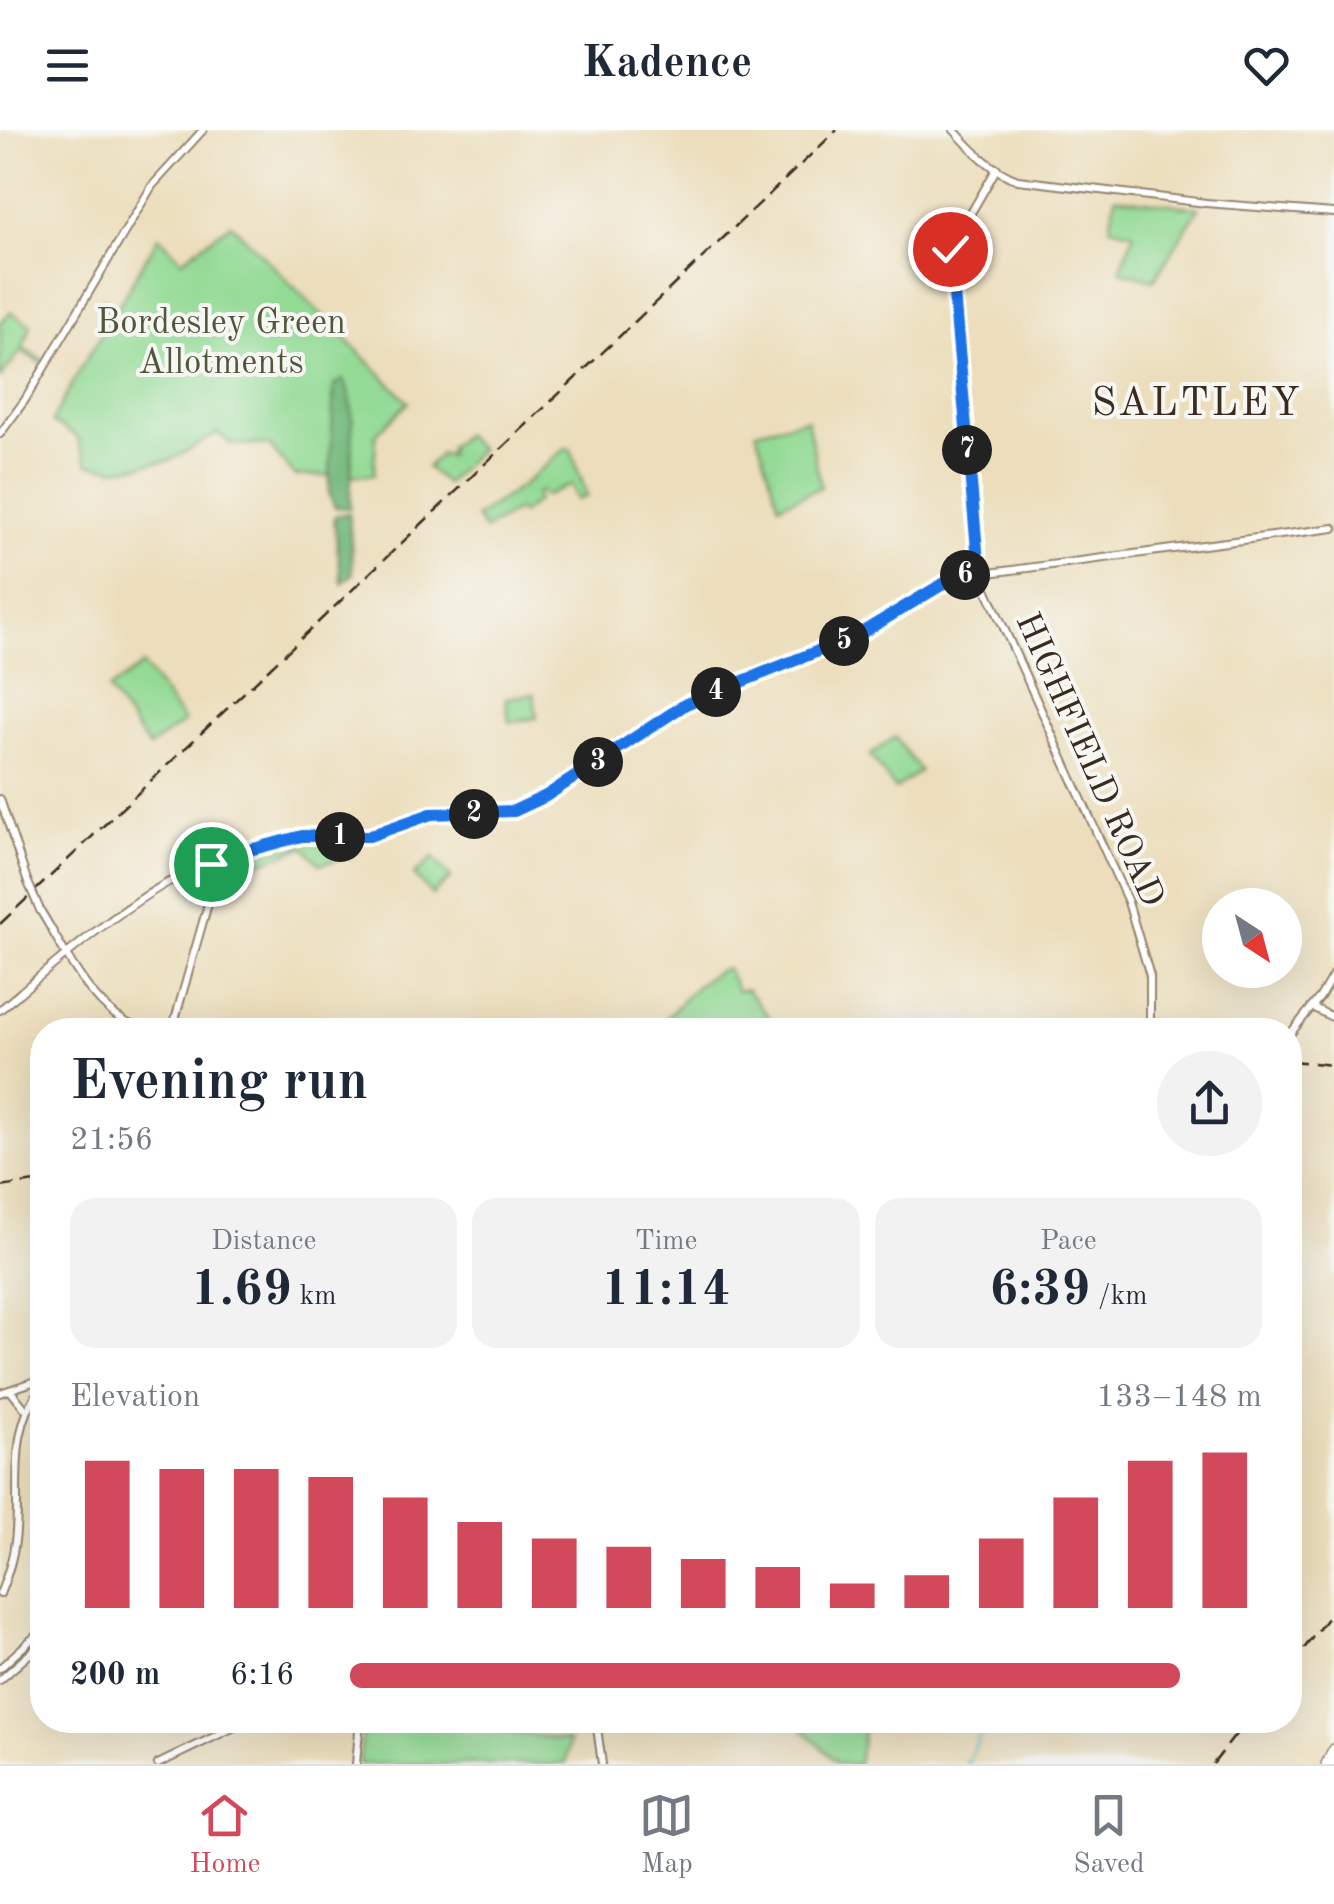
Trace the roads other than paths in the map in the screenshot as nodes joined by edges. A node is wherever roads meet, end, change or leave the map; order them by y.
1 (203, 130) edge
2 (954, 130) edge
3 (997, 168) junction
4 (1334, 213) edge
5 (0, 434) edge
6 (1334, 528) edge
7 (979, 572) junction
8 (0, 799) edge
9 (225, 867) junction
10 (67, 952) junction
11 (1334, 973) edge
12 (1312, 1007) junction
13 (0, 1010) edge
14 (120, 1018) edge
15 (175, 1018) edge
16 (1150, 1018) edge
17 (1334, 1018) edge
18 (1302, 1019) edge
19 (30, 1386) edge
20 (10, 1390) junction
21 (0, 1393) edge
22 (30, 1405) edge
23 (27, 1411) junction
24 (0, 1594) edge
25 (30, 1641) edge
26 (30, 1654) edge
27 (0, 1668) edge
28 (0, 1680) edge
29 (223, 1733) edge
30 (359, 1733) edge
31 (598, 1733) edge
32 (1334, 1749) edge
33 (158, 1764) edge
34 (356, 1764) edge
35 (602, 1764) edge
36 (1331, 1764) edge

1 - 5 street
2 - 3 street
3 - 4 street
3 - 7 street, HIGHFIELD ROAD
6 - 7 street
7 - 9 street
7 - 16 street, HIGHFIELD ROAD
8 - 10 street, bridge
9 - 10 street
9 - 15 street
10 - 13 street
10 - 14 street
11 - 12 street
12 - 17 street
12 - 18 street
19 - 20 street
20 - 21 street
20 - 23 street
22 - 23 street
23 - 24 street
25 - 27 street
26 - 28 street
29 - 33 street
30 - 34 street
31 - 35 street
32 - 36 main road

